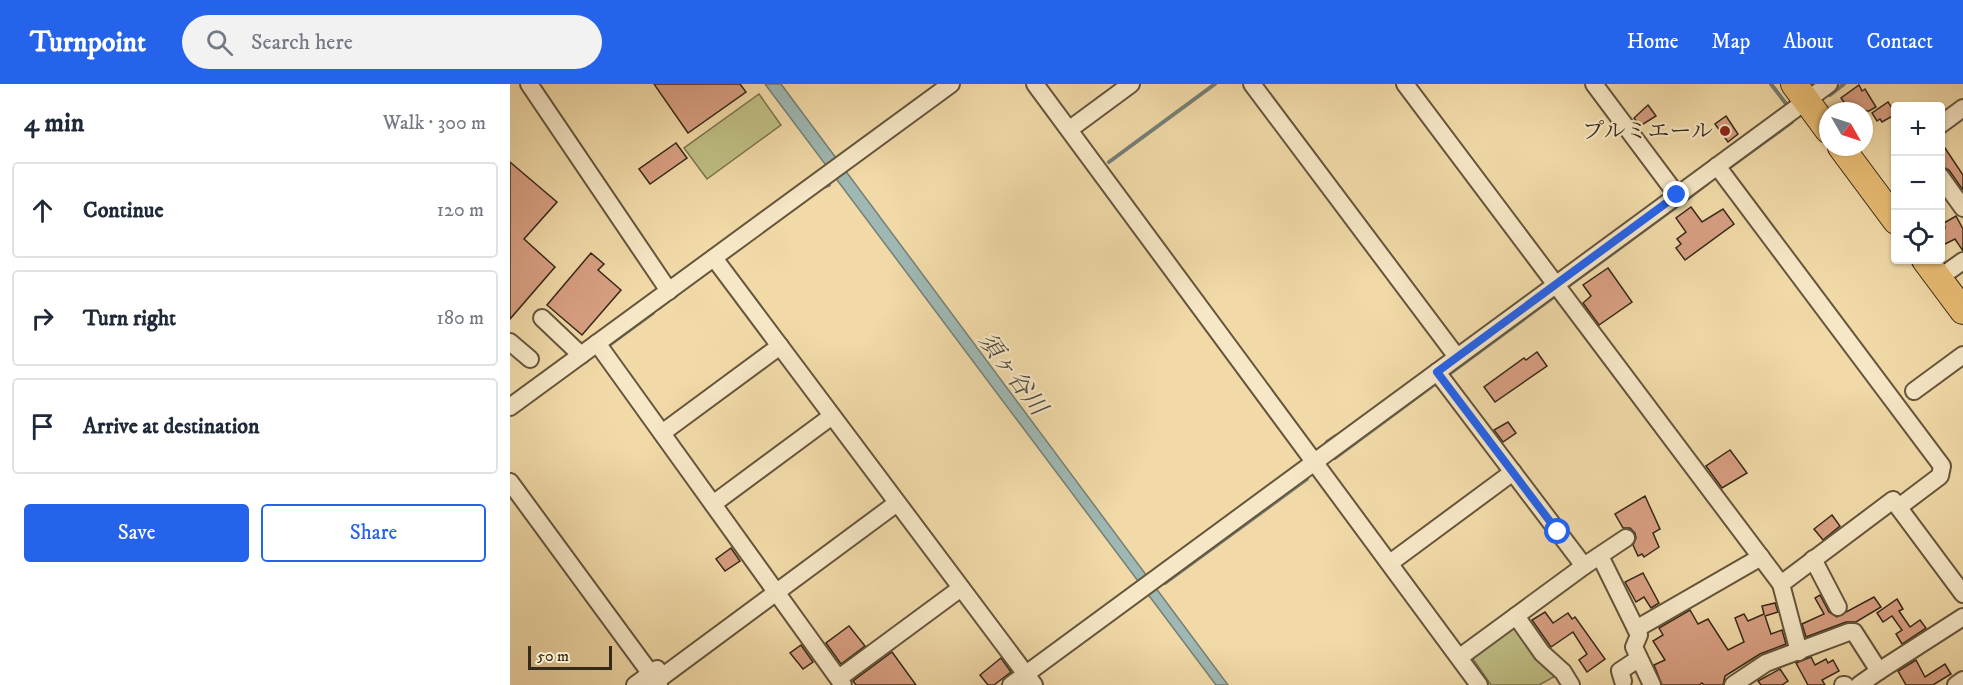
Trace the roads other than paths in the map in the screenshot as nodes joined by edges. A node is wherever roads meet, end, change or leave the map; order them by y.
1 (529, 84) edge
2 (951, 84) edge
3 (1035, 84) edge
4 (1131, 84) edge
5 (1252, 84) edge
6 (1405, 84) edge
7 (1594, 84) edge
8 (1828, 84) edge
9 (1800, 92) edge
10 (1963, 108) edge
11 (1819, 118) edge
12 (1945, 122) edge
13 (1070, 129) junction
14 (1848, 156) edge
15 (1713, 169) junction
16 (1945, 182) edge
17 (1677, 195) junction
18 (1963, 208) edge
19 (1891, 213) edge
20 (1746, 223) dead end
21 (714, 258) junction
22 (1963, 261) edge
23 (1932, 269) edge
24 (1556, 284) junction
25 (669, 291) junction
26 (1963, 311) edge
27 (542, 318) dead end
28 (510, 342) edge
29 (597, 343) junction
30 (780, 346) junction
31 (581, 355) junction
32 (1963, 355) edge
33 (1457, 357) junction
34 (530, 359) dead end
35 (1437, 372) junction
36 (1914, 391) dead end
37 (510, 407) edge
38 (832, 416) junction
39 (662, 433) junction
40 (1315, 461) junction
41 (1513, 472) junction
42 (510, 482) edge
43 (897, 503) junction
44 (713, 504) junction
45 (1902, 504) junction
46 (1626, 538) dead end
47 (1600, 556) junction
48 (1761, 557) junction
49 (1813, 559) junction
50 (1390, 562) junction
51 (1584, 566) junction
52 (1963, 577) edge
53 (1780, 584) junction
54 (961, 588) junction
55 (774, 589) junction
56 (1963, 594) edge
57 (1838, 607) dead end
58 (1516, 616) junction
59 (1963, 617) edge
60 (1636, 628) junction
61 (1799, 652) junction
62 (1460, 657) junction
63 (1638, 659) junction
64 (1879, 671) junction
65 (1030, 680) edge
66 (1963, 680) edge
67 (654, 681) edge
68 (1623, 681) dead end
69 (841, 682) edge
70 (1743, 682) edge
71 (635, 685) edge
72 (1011, 685) edge
73 (1479, 685) edge
74 (1571, 685) edge
75 (1652, 685) edge
76 (1859, 685) edge
77 (1956, 685) edge

1 - 25 street
2 - 21 street
3 - 13 street
4 - 13 street
5 - 33 street
6 - 24 street
7 - 17 street
8 - 9 street
9 - 11 highway
9 - 15 street
10 - 12 street
13 - 40 street
14 - 19 highway
15 - 17 street
15 - 20 street
15 - 45 street
16 - 18 street
17 - 24 street
21 - 25 street
21 - 30 street
22 - 23 street
23 - 26 highway
24 - 33 street
24 - 48 street
25 - 29 street
27 - 31 street
28 - 34 street
29 - 31 street
29 - 39 street
30 - 38 street
30 - 39 street
31 - 37 street
32 - 36 street
33 - 35 street
35 - 40 street
35 - 41 street
38 - 43 street
38 - 44 street
39 - 44 street
40 - 50 street
40 - 65 street
41 - 50 street
41 - 51 street
42 - 67 street
43 - 54 street
43 - 55 street
44 - 55 street
45 - 49 street
45 - 52 street
45 - 56 street
46 - 47 street
47 - 51 street
47 - 60 street
48 - 53 street
48 - 60 street
49 - 53 street
49 - 57 street
50 - 62 street
51 - 58 street
53 - 61 street
54 - 65 street
54 - 69 street
55 - 67 street
55 - 69 street
58 - 62 street
58 - 74 street
59 - 64 street
60 - 63 street
61 - 64 street
61 - 70 street
62 - 73 street
63 - 68 street
63 - 75 street
64 - 76 street
65 - 72 street
66 - 77 street
67 - 71 street

